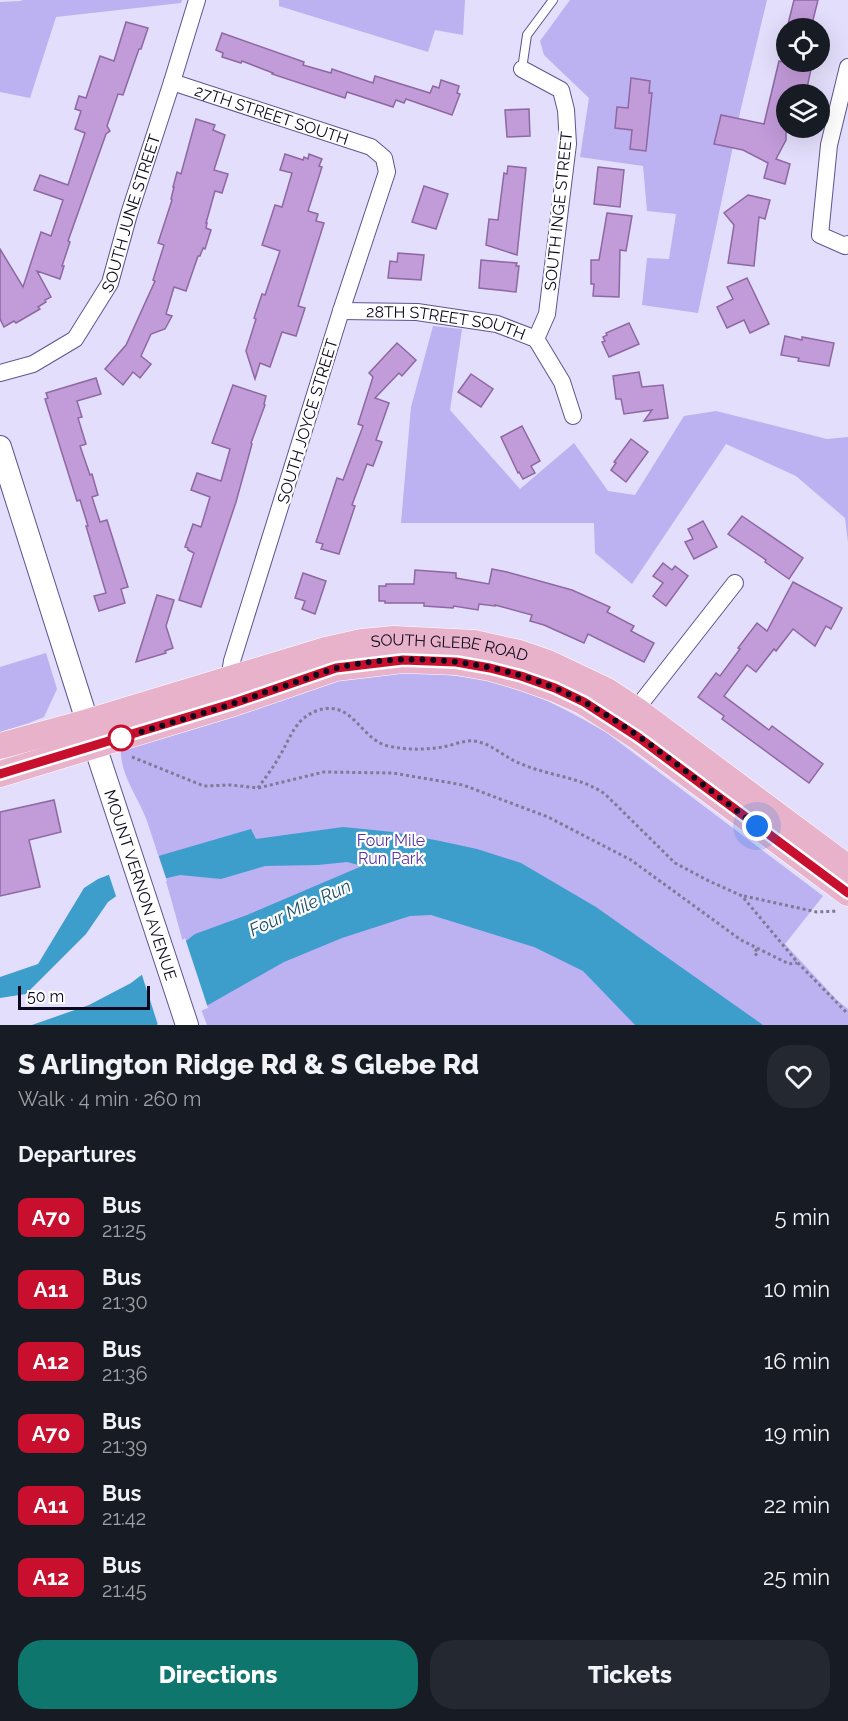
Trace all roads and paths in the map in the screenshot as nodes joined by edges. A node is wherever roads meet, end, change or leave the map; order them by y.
1 (197, 0) edge
2 (553, 0) edge
3 (848, 66) edge
4 (522, 69) joint
5 (172, 82) junction
6 (371, 147) joint
7 (848, 244) edge
8 (341, 310) junction
9 (536, 339) junction
10 (0, 374) edge
11 (573, 416) dead end
12 (0, 447) edge
13 (735, 583) dead end
14 (232, 691) junction
15 (629, 718) junction
16 (91, 734) junction
17 (0, 746) edge
18 (127, 759) dead end
19 (0, 774) edge
20 (258, 788) junction
21 (848, 868) edge
22 (742, 896) junction
23 (844, 902) edge
24 (757, 949) junction
25 (758, 956) dead end
26 (798, 963) junction
27 (848, 1014) edge
28 (186, 1021) edge

1 - 5 street, SOUTH JUNE STREET
2 - 4 lane
3 - 7 street
4 - 9 street, SOUTH INGE STREET
5 - 6 street, 27TH STREET SOUTH
5 - 10 street, SOUTH JUNE STREET
6 - 8 street, SOUTH JOYCE STREET
8 - 9 street, 28TH STREET SOUTH
8 - 14 street, SOUTH JOYCE STREET
9 - 11 street, 28TH STREET SOUTH
12 - 16 main road, MOUNT VERNON AVENUE
13 - 15 street
14 - 15 main road, SOUTH GLEBE ROAD
14 - 16 main road, SOUTH GLEBE ROAD
15 - 21 main road, SOUTH GLEBE ROAD
15 - 23 main road, SOUTH GLEBE ROAD
16 - 17 main road, SOUTH GLEBE ROAD
16 - 19 main road, SOUTH GLEBE ROAD
16 - 28 main road, MOUNT VERNON AVENUE
18 - 20 path
20 - 22 path
20 - 24 path
22 - 23 path
22 - 26 path
24 - 25 path
24 - 26 path
26 - 27 path

